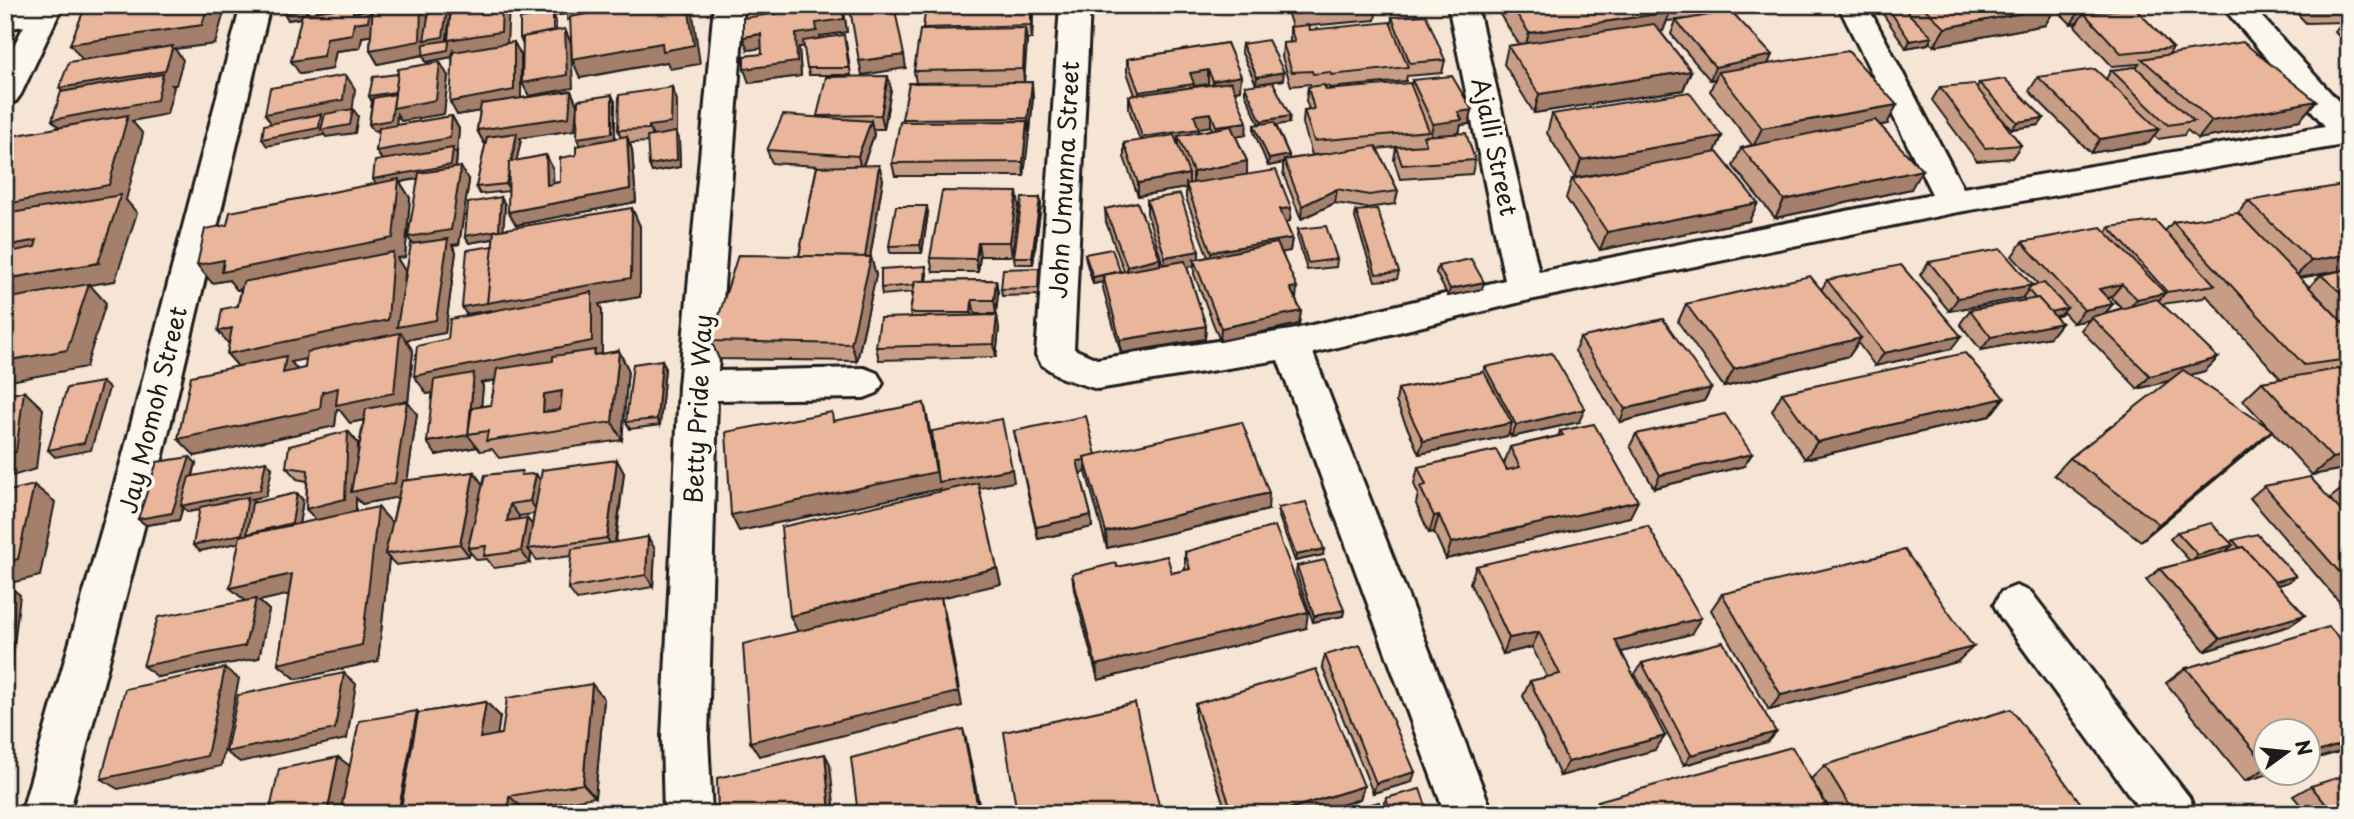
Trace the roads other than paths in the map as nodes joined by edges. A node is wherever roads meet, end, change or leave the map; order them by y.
1 (256, 5) edge
2 (729, 5) edge
3 (1075, 5) edge
4 (1462, 5) edge
5 (1852, 5) edge
6 (2235, 5) edge
7 (47, 9) edge
8 (5, 20) edge
9 (5, 94) edge
10 (2349, 133) edge
11 (1953, 201) junction
12 (1525, 288) junction
13 (1291, 344) junction
14 (863, 383) dead end
15 (698, 386) junction
16 (2017, 605) dead end
17 (45, 814) edge
18 (688, 814) edge
19 (1469, 814) edge
20 (2172, 814) edge

1 - 17 street, Jay Momoh Street
2 - 15 street, Betty Pride Way
3 - 13 street, John Umunna Street
4 - 12 street, Ajalli Street
5 - 11 street
6 - 10 street
7 - 8 street
7 - 9 street
10 - 11 street
11 - 12 street
12 - 13 street
13 - 19 street
14 - 15 street
15 - 18 street, Betty Pride Way
16 - 20 street

